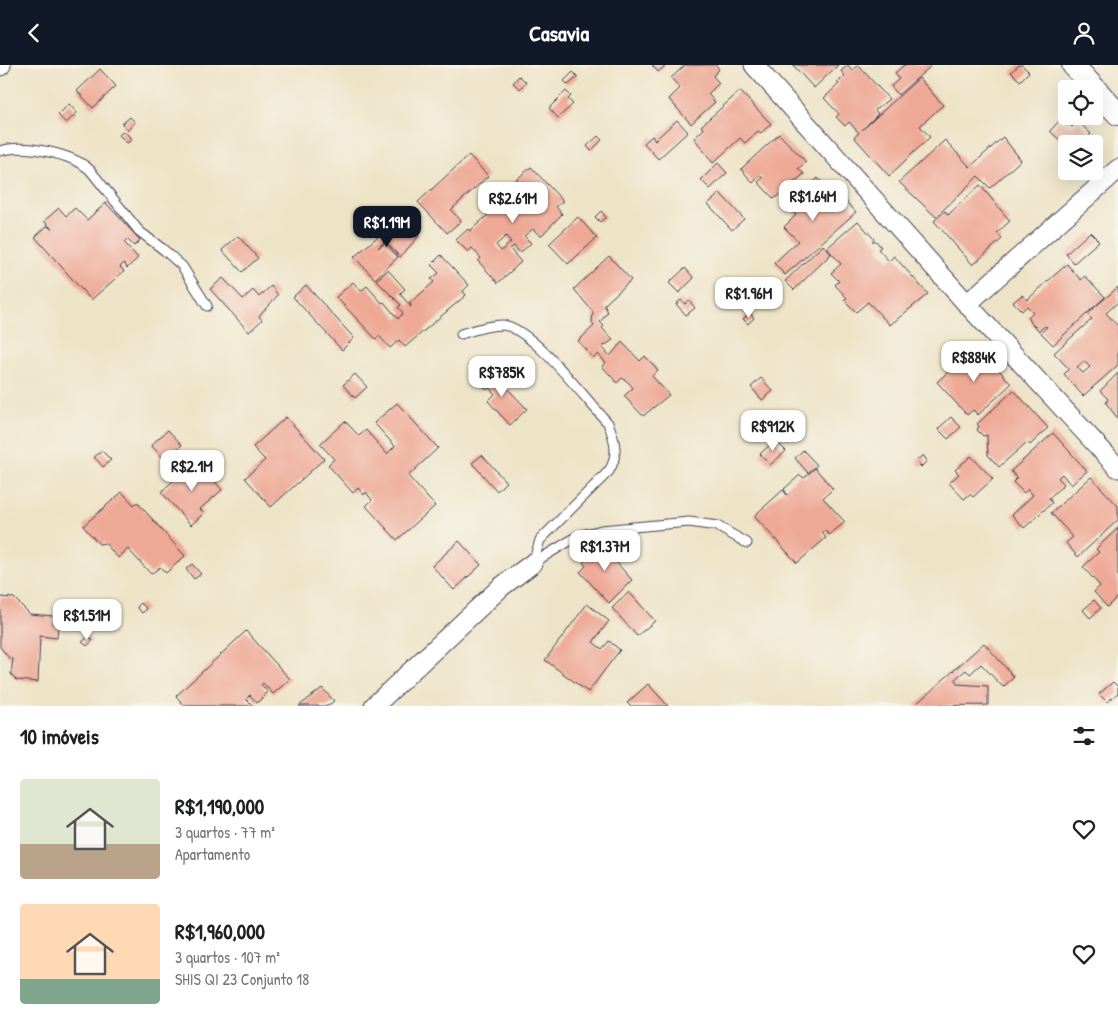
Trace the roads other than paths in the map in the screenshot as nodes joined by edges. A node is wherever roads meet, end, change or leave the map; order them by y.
1 (754, 65) edge
2 (1073, 65) edge
3 (1118, 114) edge
4 (0, 151) edge
5 (1118, 169) edge
6 (967, 303) junction
7 (207, 306) dead end
8 (461, 334) dead end
9 (1118, 468) edge
10 (747, 543) dead end
11 (533, 563) junction
12 (374, 706) edge

1 - 6 street
2 - 3 street
4 - 7 lane
5 - 6 street
6 - 9 street
8 - 11 lane
10 - 11 lane
11 - 12 street

